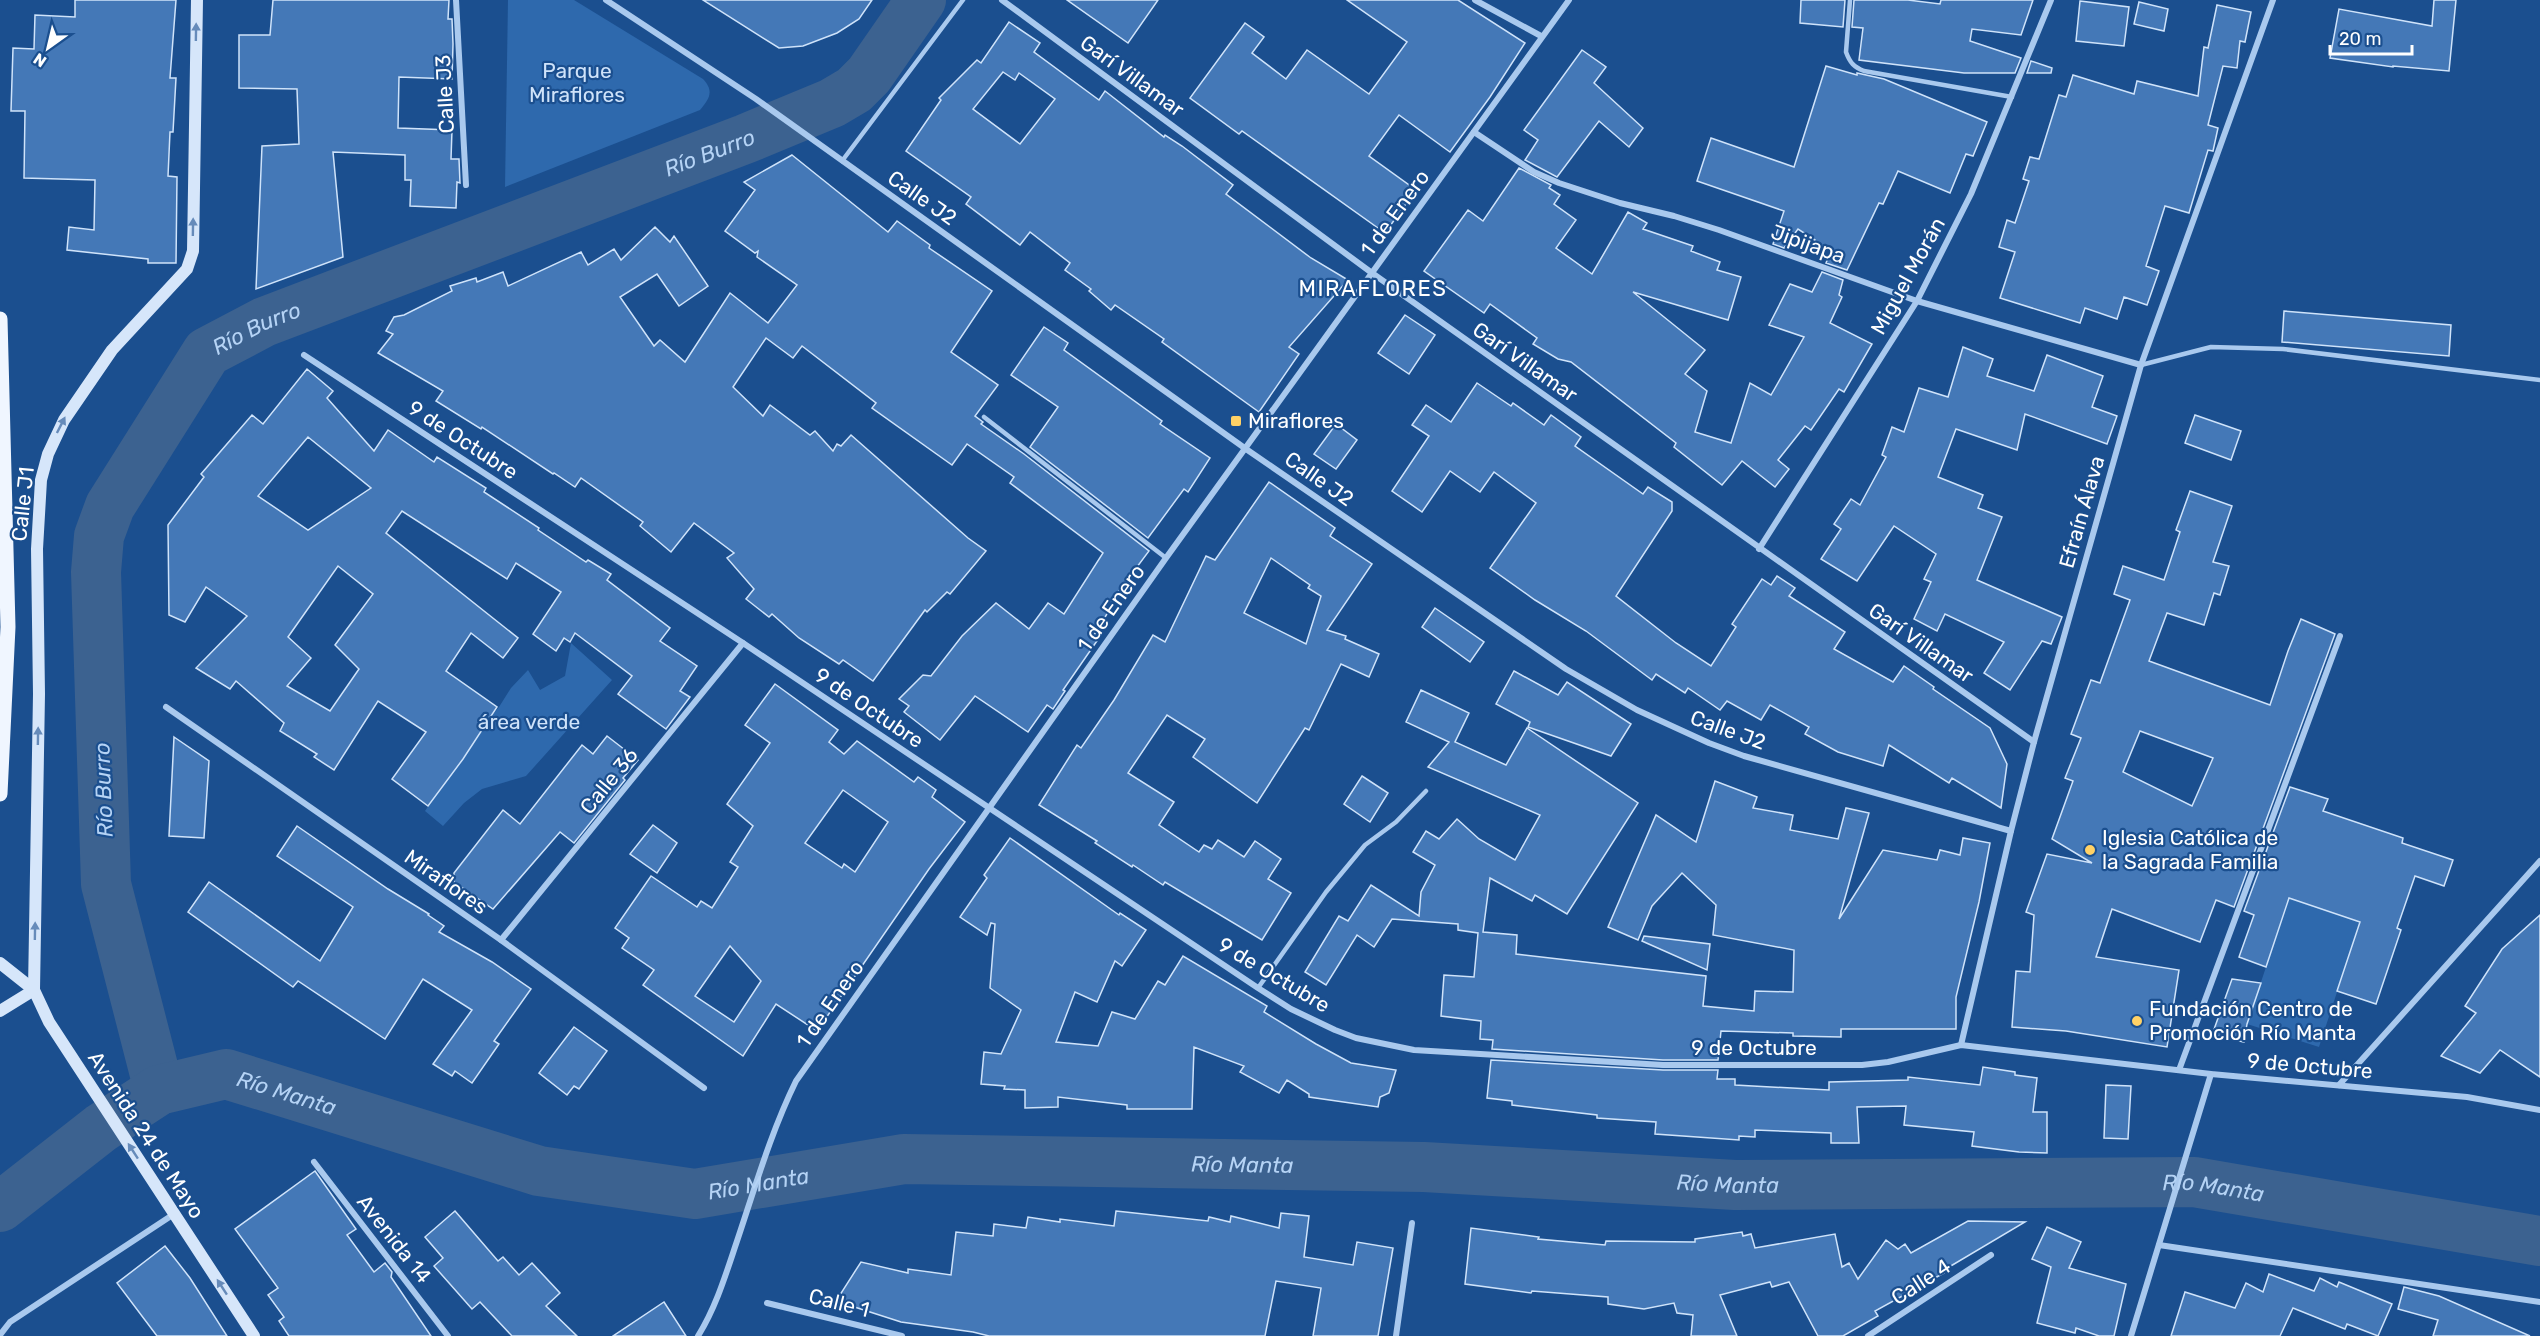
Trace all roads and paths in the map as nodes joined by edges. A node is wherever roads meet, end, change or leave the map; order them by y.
1 (197, 0) edge
2 (456, 0) edge
3 (606, 0) edge
4 (963, 0) edge
5 (1002, 0) edge
6 (1475, 0) edge
7 (1569, 0) edge
8 (1850, 0) edge
9 (2051, 0) edge
10 (2273, 0) edge
11 (1541, 36) junction
12 (2012, 96) junction
13 (1473, 132) junction
14 (842, 161) junction
15 (466, 185) dead end
16 (1372, 273) junction
17 (1917, 301) junction
18 (0, 319) edge
19 (304, 355) dead end
20 (2141, 365) junction
21 (2540, 380) edge
22 (984, 417) dead end
23 (1246, 449) junction
24 (1759, 549) junction
25 (1166, 558) junction
26 (2340, 636) dead end
27 (743, 643) junction
28 (166, 707) dead end
29 (2034, 742) junction
30 (1426, 791) dead end
31 (0, 794) edge
32 (988, 809) junction
33 (2011, 831) junction
34 (2540, 861) edge
35 (501, 940) junction
36 (0, 963) edge
37 (1258, 988) junction
38 (34, 990) junction
39 (0, 1011) edge
40 (1961, 1045) junction
41 (2179, 1070) junction
42 (2211, 1074) junction
43 (2339, 1085) junction
44 (704, 1088) dead end
45 (2540, 1110) edge
46 (314, 1162) dead end
47 (174, 1214) junction
48 (1412, 1223) dead end
49 (2159, 1245) junction
50 (1991, 1255) dead end
51 (2540, 1302) edge
52 (767, 1303) dead end
53 (0, 1335) edge
54 (254, 1336) edge
55 (448, 1336) edge
56 (698, 1336) edge
57 (902, 1336) edge
58 (1396, 1336) edge
59 (1868, 1336) edge
60 (2131, 1336) edge

38 -> 1 street, Calle J1
2 - 15 street, Calle J3
3 - 14 street, Calle J2
4 - 14 lane
5 - 16 street, Garí Villamar
6 - 11 street
7 - 11 street, 1 de Enero
8 - 12 lane
9 - 12 street, Miguel Morán
10 - 20 street, Efraín Álava
11 - 13 street, 1 de Enero
12 - 17 street, Miguel Morán
13 - 16 street, 1 de Enero
13 - 17 street, Jipijapa
14 - 23 street, Calle J2
16 - 23 street, 1 de Enero
16 - 24 street, Garí Villamar
17 - 20 street, Jipijapa
17 - 24 street, Miguel Morán
18 - 31 main road
19 - 27 street, 9 de Octubre
20 - 21 lane
20 - 29 street, Efraín Álava
22 - 25 lane
23 - 25 street, 1 de Enero
23 - 33 street, Calle J2
24 - 29 street, Garí Villamar
25 - 32 street, 1 de Enero
26 - 41 street
27 - 32 street, 9 de Octubre
27 - 35 street, Calle 36
28 - 35 street, Miraflores
29 - 33 street, Efraín Álava
30 - 37 lane
32 - 37 street, 9 de Octubre
32 - 56 street, 1 de Enero
33 - 40 street, Efraín Álava
34 - 43 street
35 - 44 street, Miraflores
36 - 38 street, Avenida 24 de Mayo
37 - 40 street, 9 de Octubre
38 - 39 street
47 -> 38 street, Avenida 24 de Mayo
40 - 41 street, 9 de Octubre
41 - 42 street, 9 de Octubre
42 - 43 street, 9 de Octubre
42 - 49 street
43 - 45 street, 9 de Octubre
46 - 55 street, Avenida 14
47 - 53 street
54 -> 47 street, Avenida 24 de Mayo
48 - 58 street
49 - 51 street
49 - 60 street
50 - 59 street, Calle 4
52 - 57 street, Calle 1

